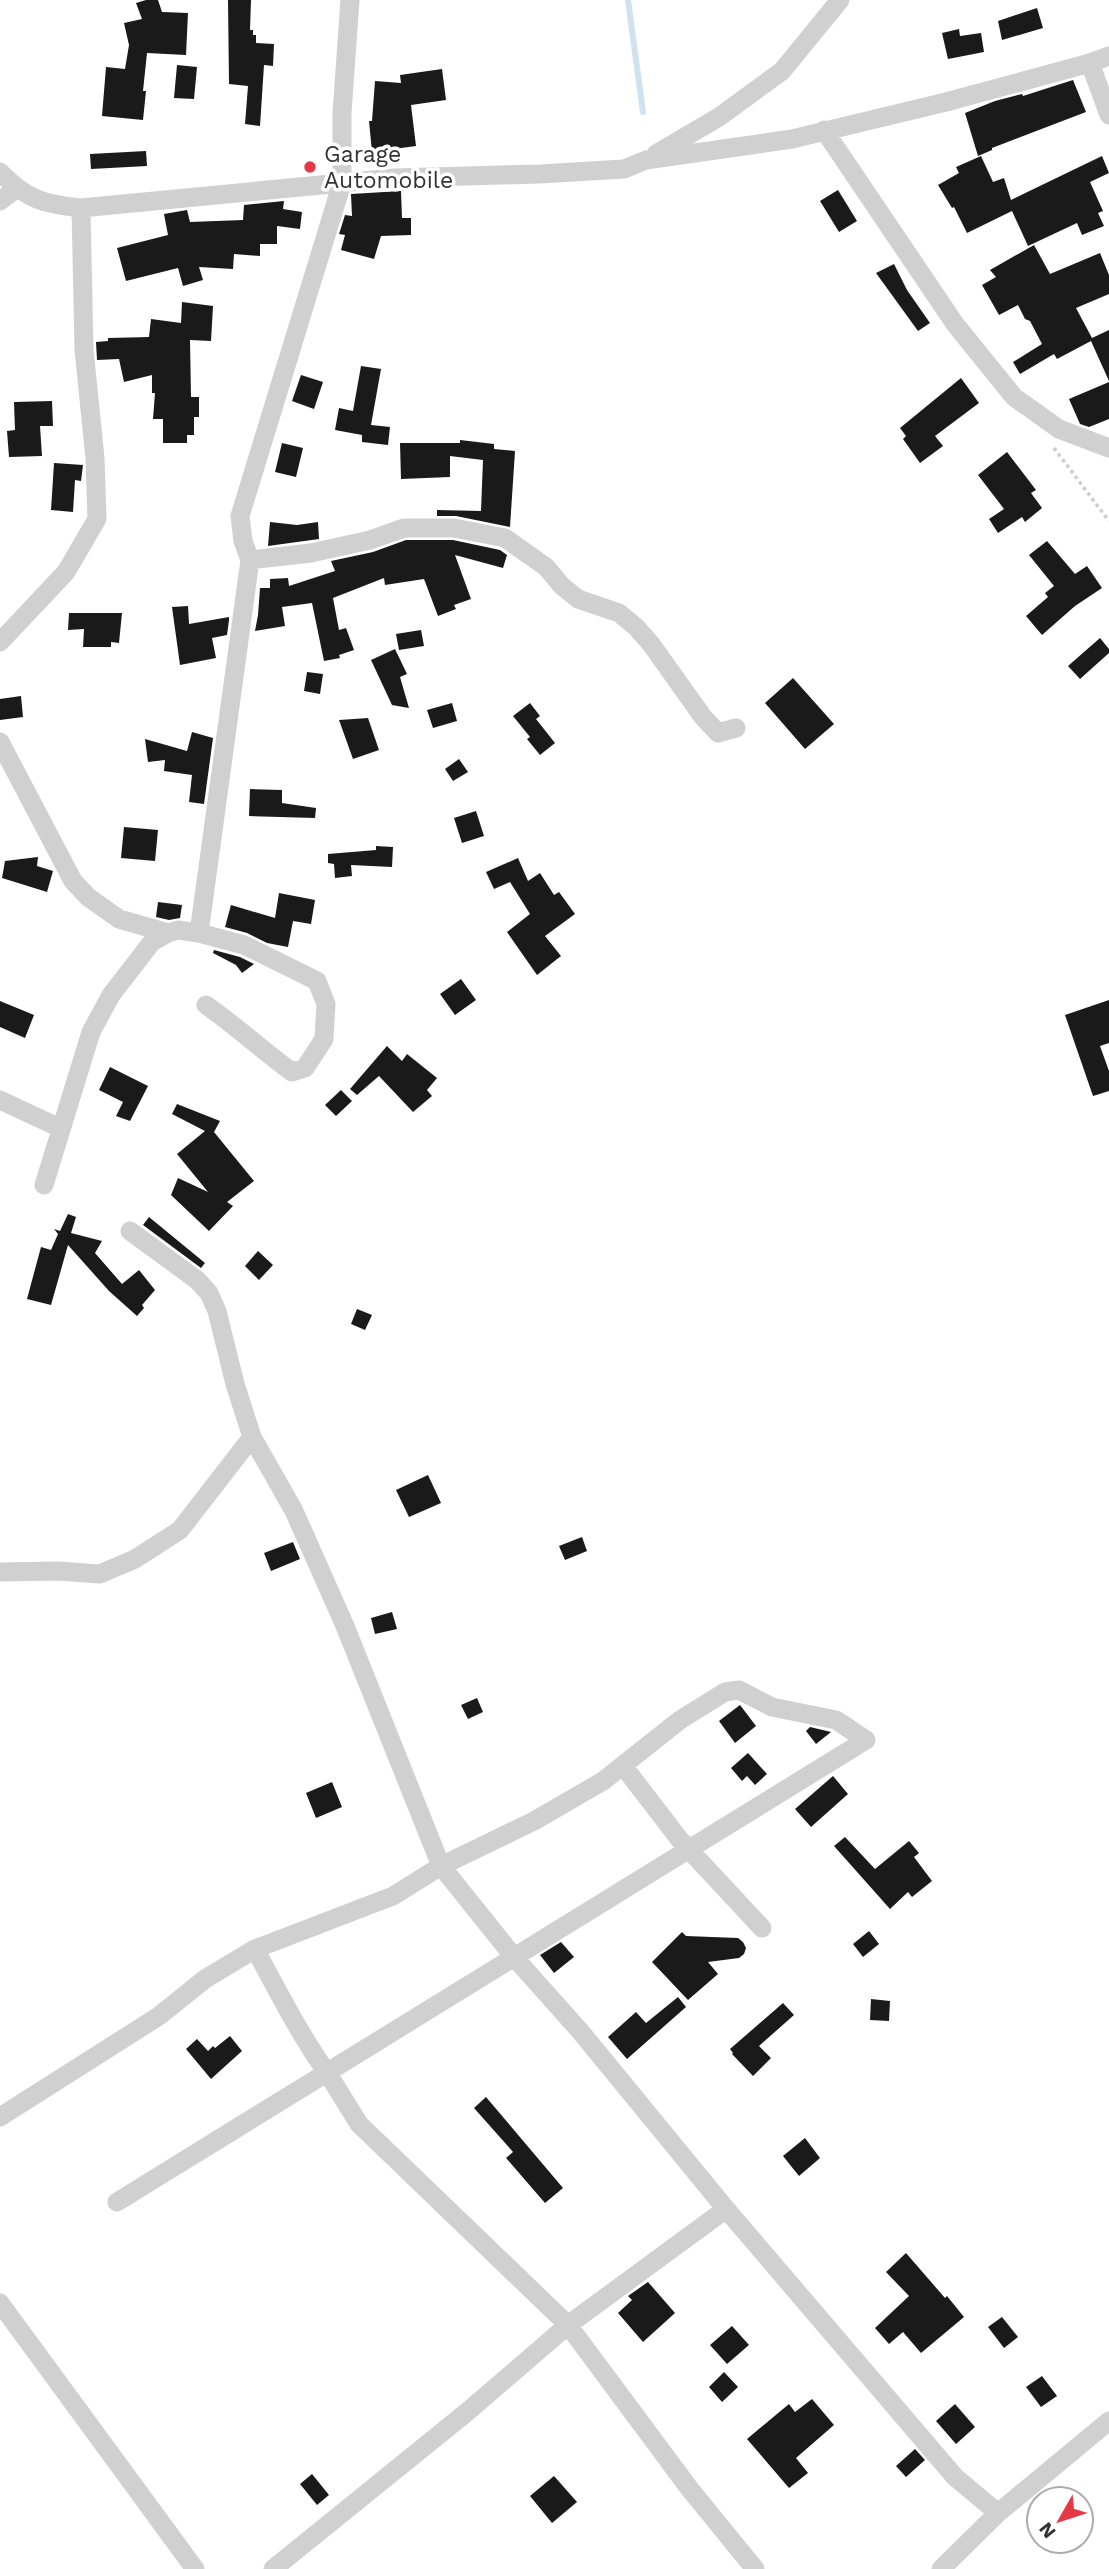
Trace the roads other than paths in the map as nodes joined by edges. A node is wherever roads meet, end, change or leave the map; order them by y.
1 (350, 0) edge
2 (840, 0) edge
3 (1109, 56) edge
4 (1090, 63) junction
5 (1109, 115) edge
6 (824, 130) junction
7 (646, 160) junction
8 (0, 172) edge
9 (342, 183) junction
10 (16, 189) junction
11 (0, 201) edge
12 (81, 208) junction
13 (1109, 448) edge
14 (250, 560) junction
15 (0, 642) edge
16 (736, 728) dead end
17 (0, 742) edge
18 (168, 933) junction
19 (199, 933) junction
20 (206, 1005) dead end
21 (0, 1101) edge
22 (60, 1128) junction
23 (44, 1185) dead end
24 (130, 1231) dead end
25 (252, 1437) junction
26 (0, 1572) edge
27 (624, 1767) junction
28 (688, 1849) junction
29 (441, 1866) junction
30 (762, 1928) dead end
31 (255, 1949) junction
32 (514, 1957) junction
33 (327, 2073) junction
34 (0, 2117) edge
35 (117, 2202) dead end
36 (726, 2209) junction
37 (0, 2303) edge
38 (568, 2325) junction
39 (1109, 2421) edge
40 (998, 2514) junction
41 (195, 2569) edge
42 (273, 2569) edge
43 (755, 2569) edge
44 (941, 2569) edge

1 - 9 street
2 - 7 street
3 - 4 street
4 - 5 street
4 - 6 street
6 - 7 street
6 - 13 street
7 - 9 street
8 - 10 street
9 - 12 street
9 - 14 street
10 - 11 street
10 - 12 street
12 - 15 street
14 - 16 street
14 - 19 street
17 - 18 street
18 - 19 street
18 - 22 street
19 - 20 street
21 - 22 street
22 - 23 street
24 - 25 street
25 - 26 street
25 - 29 street
27 - 28 street
27 - 28 street
27 - 29 street
28 - 30 street
28 - 32 street
29 - 31 street
29 - 32 street
31 - 33 street
31 - 34 street
32 - 33 street
32 - 36 street
33 - 35 street
33 - 38 street
36 - 38 street
36 - 40 street
37 - 41 street
38 - 42 street
38 - 43 street
39 - 40 street
40 - 44 street

